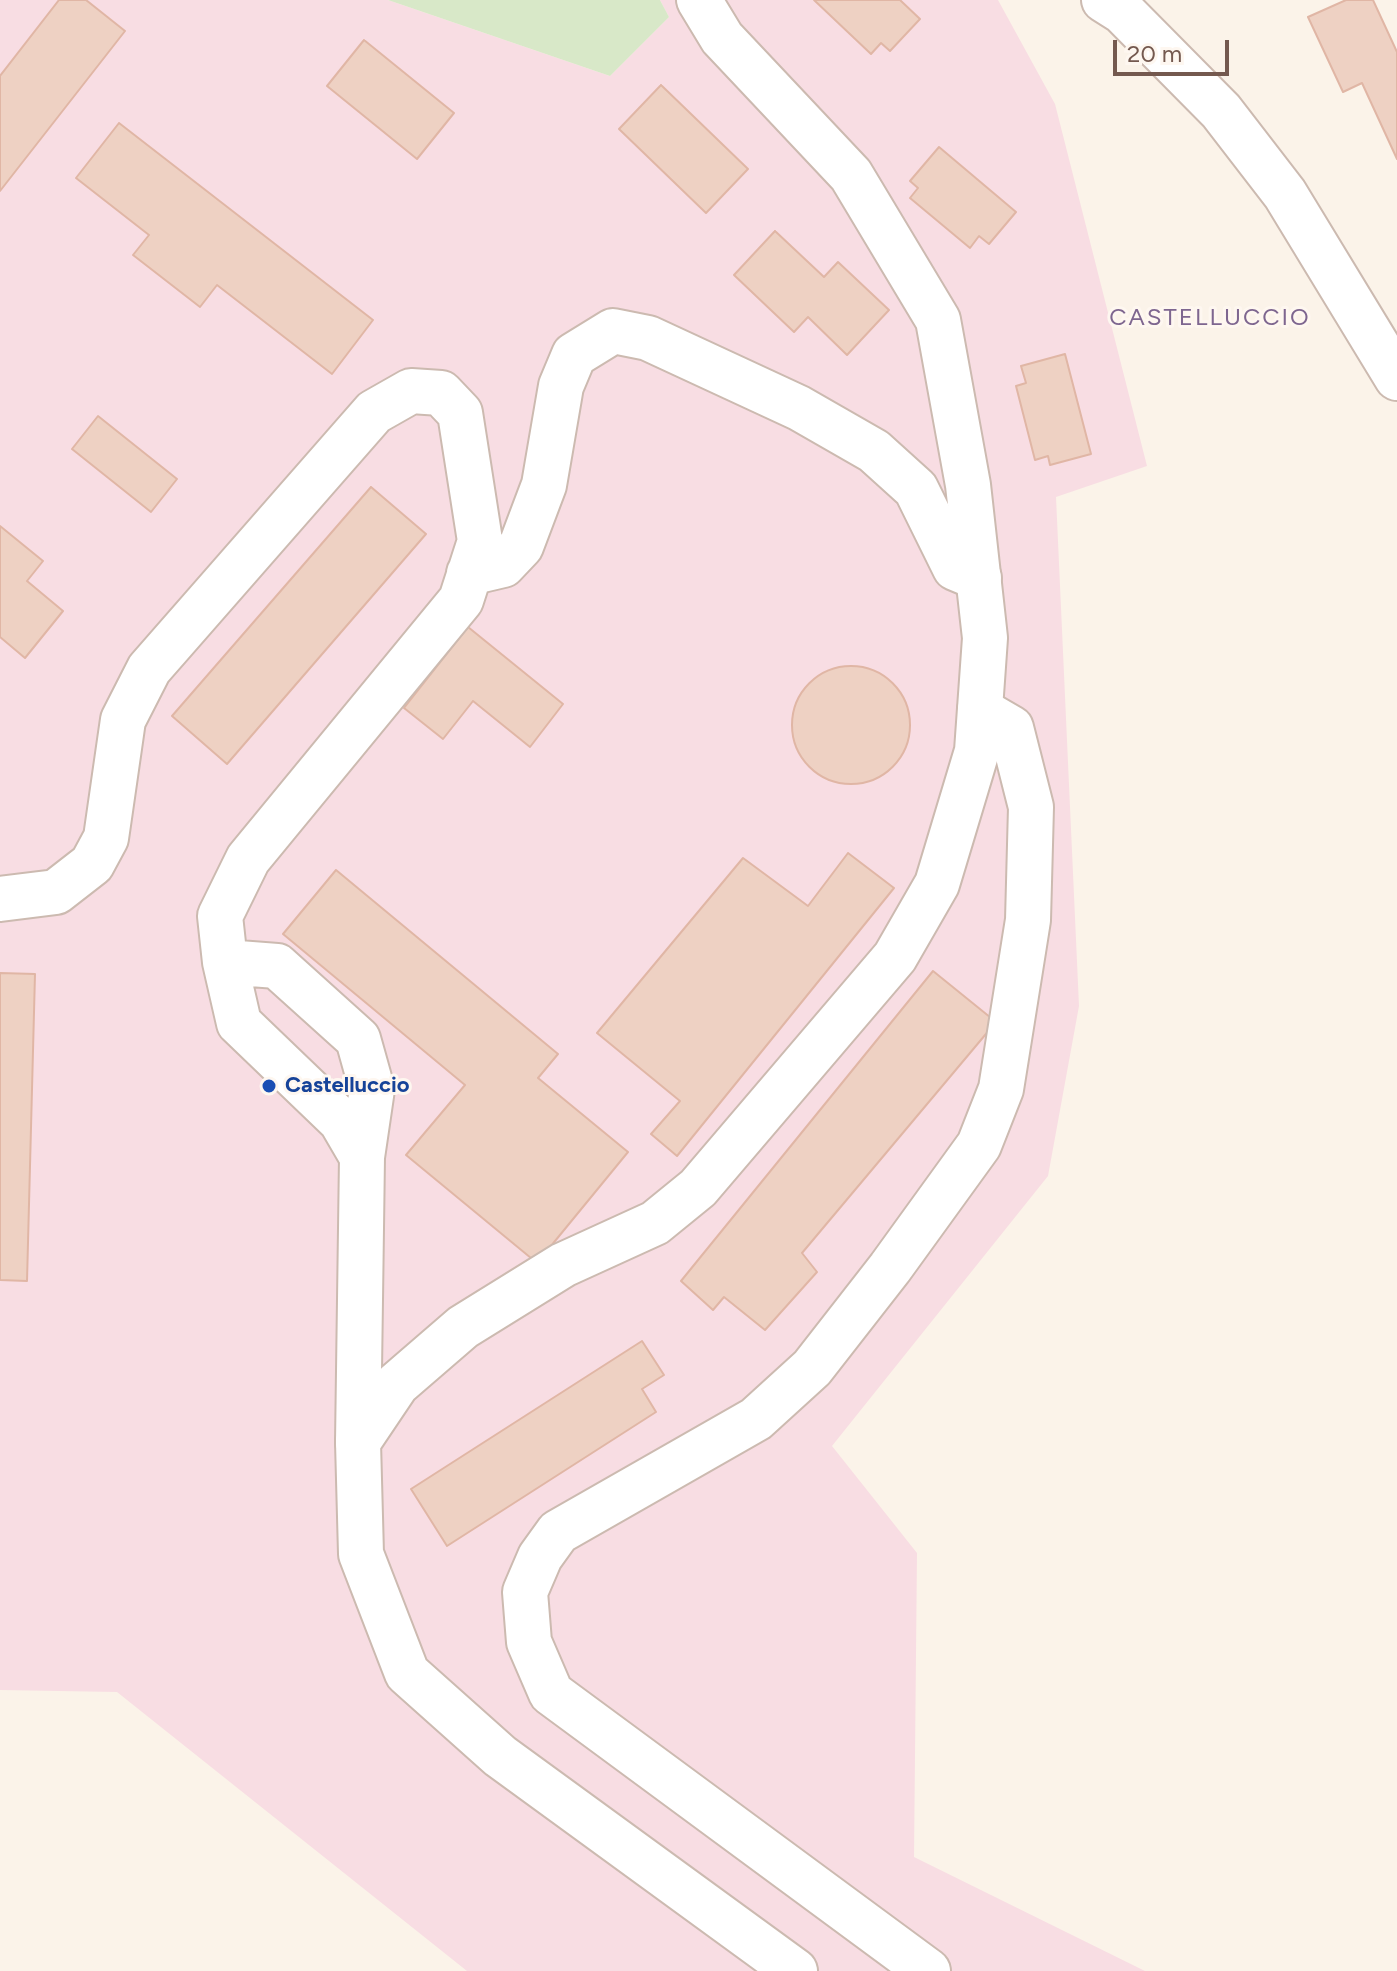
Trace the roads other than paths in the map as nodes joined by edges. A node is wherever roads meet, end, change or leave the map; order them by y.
1 (699, 0) edge
2 (1104, 0) edge
3 (1397, 378) edge
4 (469, 573) junction
5 (979, 578) junction
6 (980, 710) junction
7 (0, 899) edge
8 (225, 962) junction
9 (362, 1157) junction
10 (358, 1442) junction
11 (795, 1971) edge
12 (928, 1971) edge

1 - 5 street
2 - 3 street
4 - 5 street
4 - 7 street
4 - 8 street
5 - 6 street
6 - 10 street
6 - 12 street
8 - 9 street
8 - 9 street
9 - 10 street
10 - 11 street

